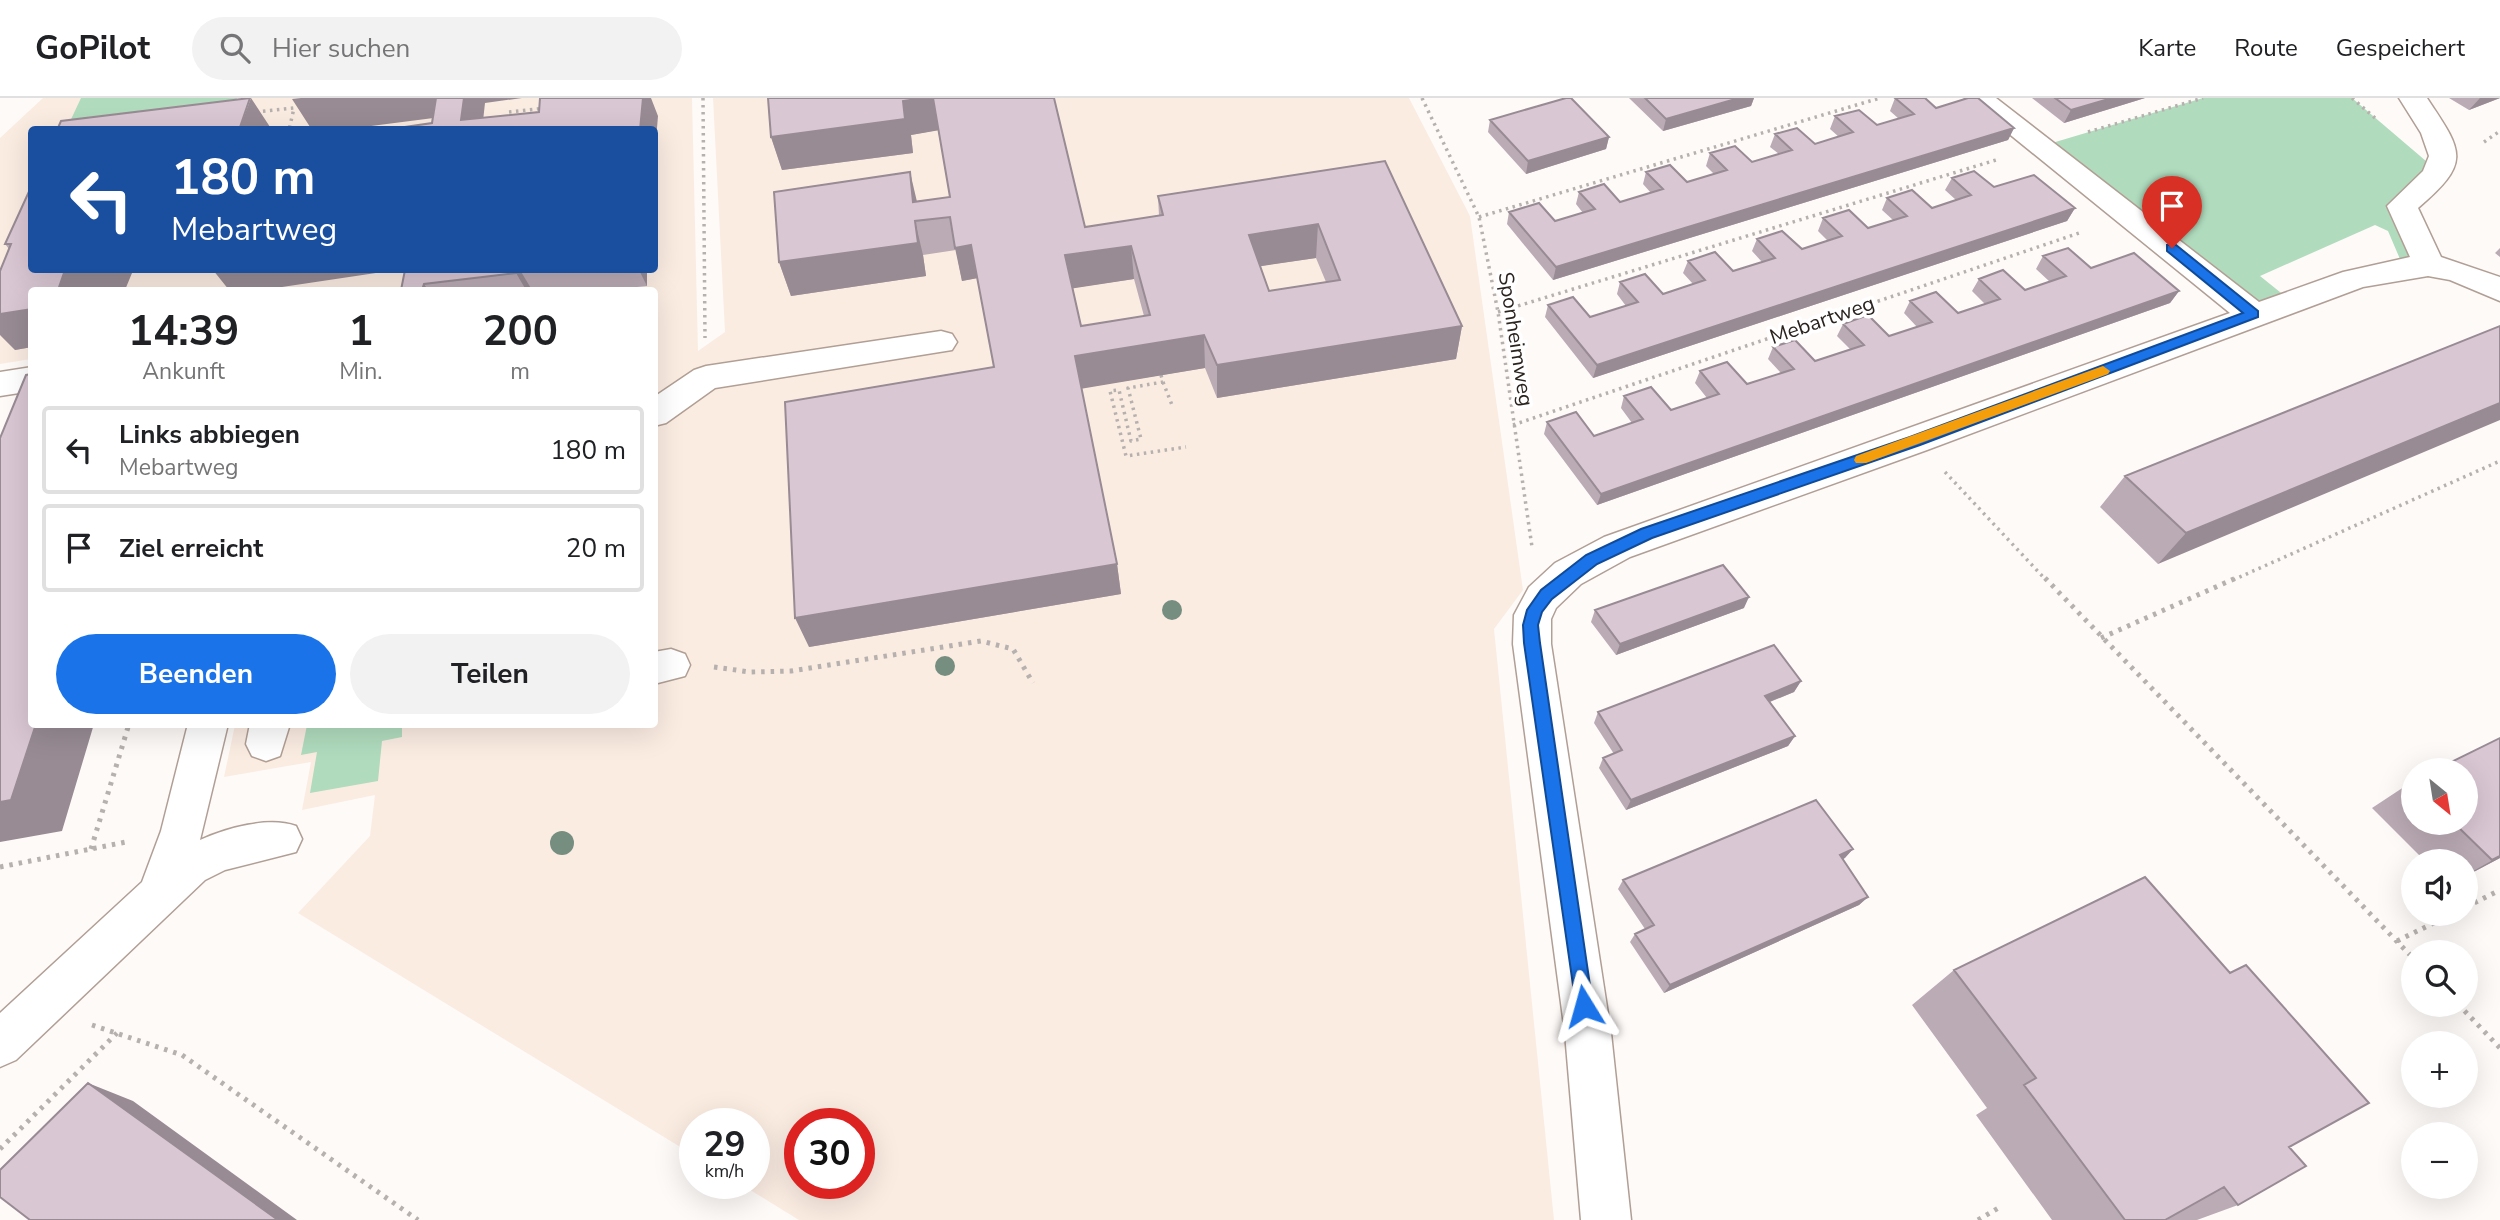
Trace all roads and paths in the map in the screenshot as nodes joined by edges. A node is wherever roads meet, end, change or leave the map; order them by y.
1 (703, 98) edge
2 (1422, 98) edge
3 (1880, 98) edge
4 (1979, 98) edge
5 (2203, 98) edge
6 (2413, 98) edge
7 (557, 107) edge
8 (509, 111) dead end
9 (243, 114) edge
10 (290, 126) edge
11 (2042, 146) junction
12 (2131, 215) junction
13 (1479, 217) junction
14 (2429, 264) junction
15 (2500, 290) edge
16 (1498, 312) junction
17 (2253, 314) junction
18 (941, 342) dead end
19 (1161, 375) edge
20 (706, 378) junction
21 (28, 380) edge
22 (1163, 382) junction
23 (0, 384) edge
24 (1172, 405) dead end
25 (658, 411) edge
26 (1513, 425) junction
27 (1915, 441) junction
28 (1186, 447) dead end
29 (2500, 461) edge
30 (1546, 595) junction
31 (2101, 638) junction
32 (675, 666) edge
33 (1033, 683) dead end
34 (128, 728) edge
35 (207, 728) edge
36 (182, 831) junction
37 (281, 839) dead end
38 (91, 849) junction
39 (0, 867) edge
40 (161, 890) junction
41 (2500, 890) edge
42 (2478, 901) edge
43 (2428, 926) edge
44 (2397, 941) junction
45 (2401, 945) edge
46 (38, 1007) junction
47 (2470, 1017) edge
48 (117, 1033) junction
49 (0, 1044) edge
50 (2500, 1048) edge
51 (0, 1149) edge
52 (2000, 1207) dead end
53 (418, 1220) edge
54 (1606, 1220) edge
55 (1978, 1220) edge

1 - 20 path
2 - 13 path, Sponheimweg
3 - 13 path
4 - 11 street
5 - 11 path
6 - 14 street
7 - 8 path
9 - 10 path
11 - 12 street
11 - 16 path
12 - 17 street
12 - 26 path, Mebartweg
13 - 16 path, Sponheimweg
14 - 15 street
14 - 17 street
16 - 26 path, Sponheimweg
17 - 27 street
18 - 20 street
19 - 22 path
20 - 25 street
21 - 23 street
22 - 24 path
22 - 28 path
26 - 30 path, Sponheimweg
27 - 30 street
27 - 31 path
29 - 31 path
30 - 54 street
31 - 44 path
32 - 33 path
34 - 38 path
35 - 36 street
36 - 38 path
36 - 40 street
37 - 40 street
38 - 39 path
40 - 46 street
41 - 42 path
43 - 44 path
44 - 45 path
46 - 48 path
46 - 49 street
47 - 50 path
48 - 51 path
48 - 53 path
52 - 55 path

